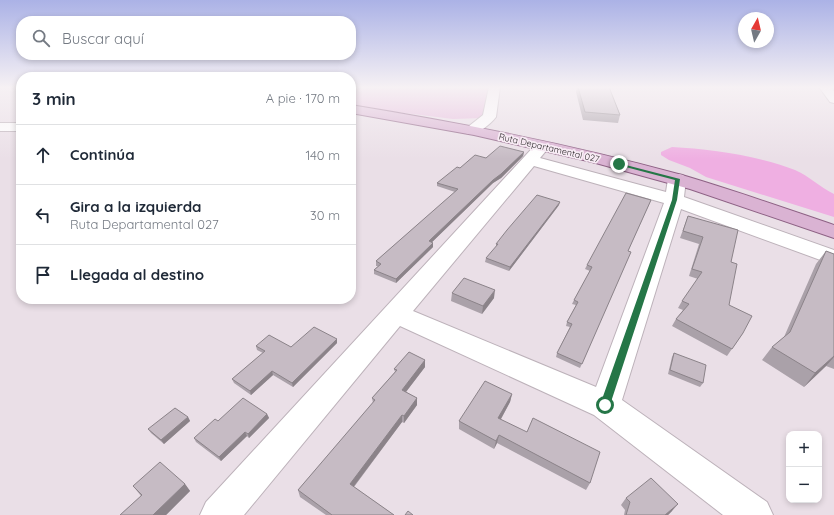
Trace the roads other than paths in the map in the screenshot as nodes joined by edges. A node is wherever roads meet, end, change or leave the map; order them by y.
1 (363, 111) edge
2 (490, 111) edge
3 (0, 127) edge
4 (16, 127) edge
5 (471, 130) junction
6 (536, 153) junction
7 (676, 190) junction
8 (834, 232) edge
9 (834, 258) edge
10 (397, 314) junction
11 (605, 405) junction
12 (219, 515) edge
13 (754, 515) edge

1 - 5 main road, Ruta Departamental 027
2 - 5 street
3 - 4 street
5 - 6 main road, Ruta Departamental 027
6 - 7 street
6 - 10 street
7 - 8 main road
7 - 9 street
7 - 11 street
10 - 11 street
10 - 12 street
11 - 13 street

